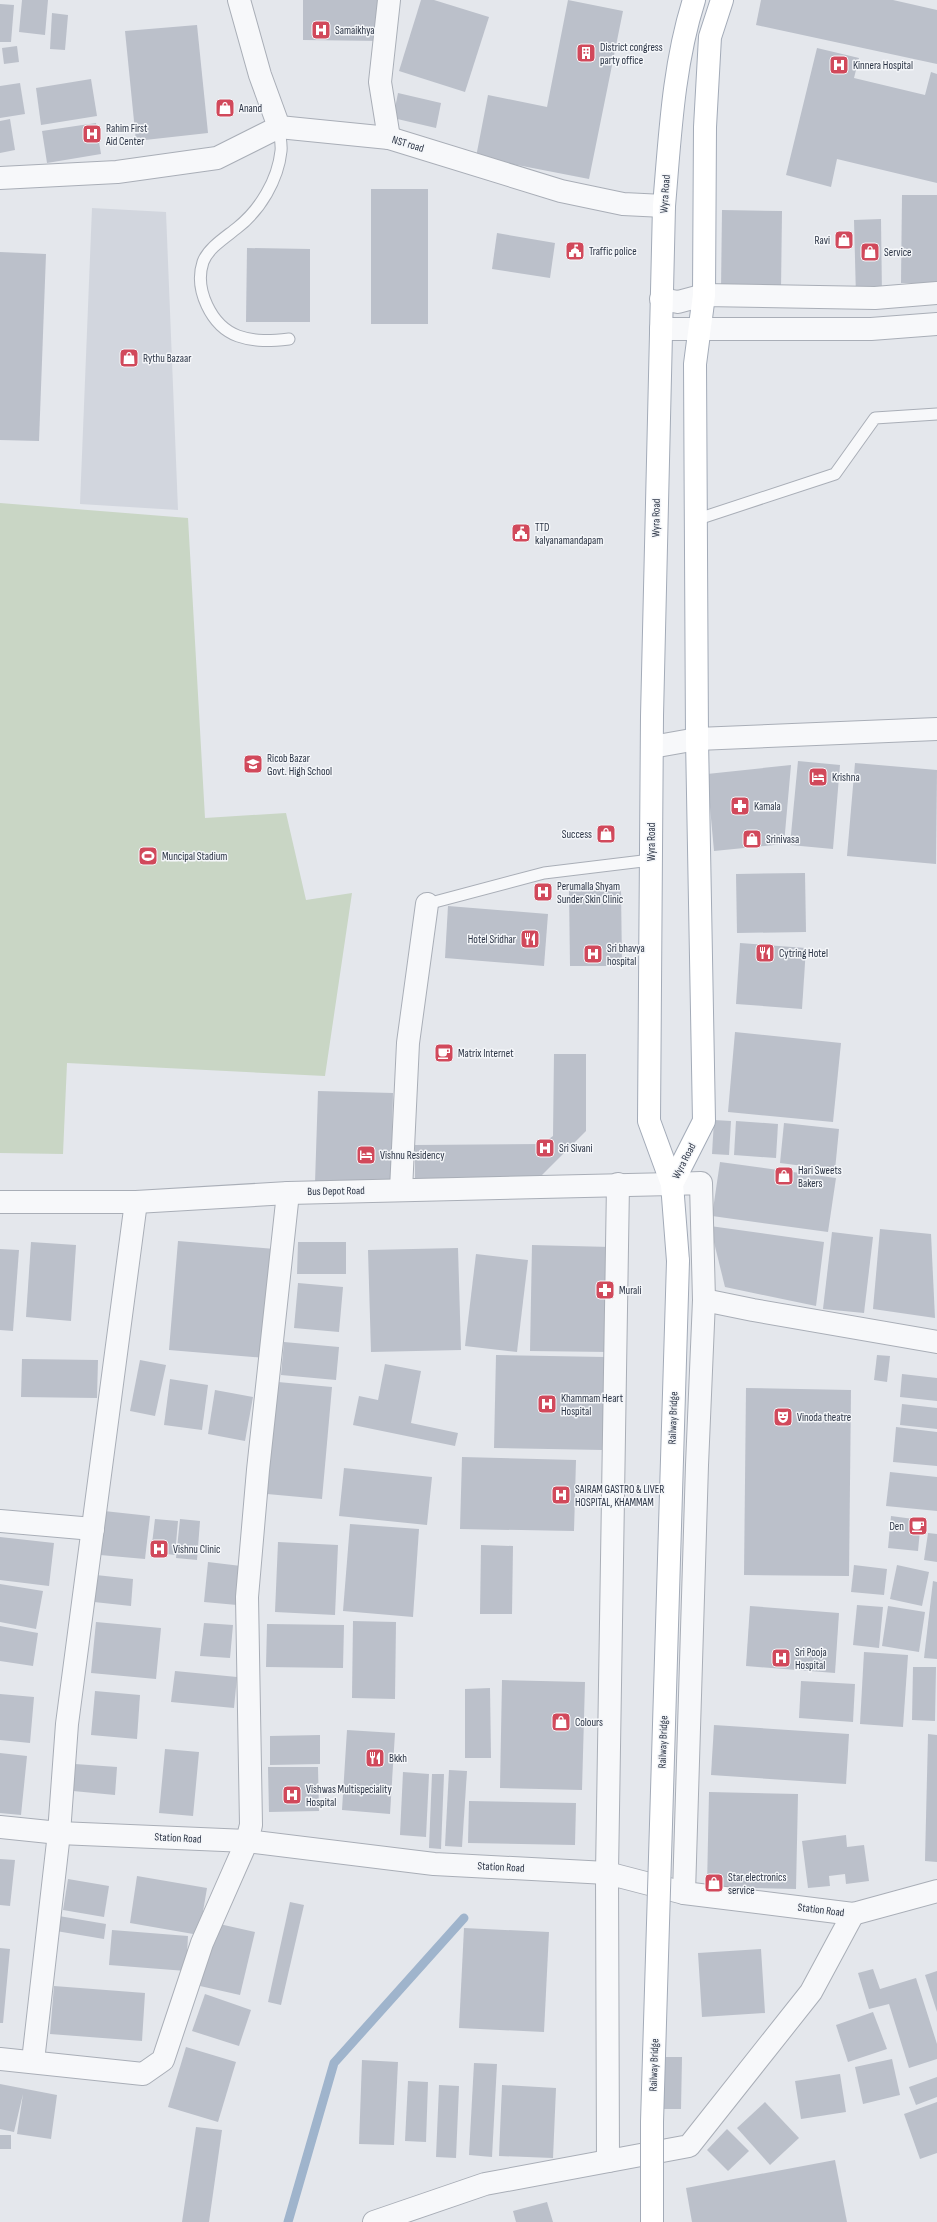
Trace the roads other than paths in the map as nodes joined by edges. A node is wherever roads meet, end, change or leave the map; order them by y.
1 (240, 0) edge
2 (390, 0) edge
3 (694, 0) edge
4 (722, 0) edge
5 (278, 127) junction
6 (389, 138) junction
7 (0, 178) edge
8 (664, 206) junction
9 (937, 292) edge
10 (704, 295) junction
11 (661, 299) junction
12 (937, 324) edge
13 (661, 329) junction
14 (699, 330) junction
15 (288, 339) dead end
16 (937, 414) edge
17 (695, 520) junction
18 (937, 729) edge
19 (696, 739) junction
20 (652, 747) junction
21 (651, 860) junction
22 (427, 904) joint
23 (618, 1184) junction
24 (672, 1184) junction
25 (401, 1190) junction
26 (288, 1192) junction
27 (0, 1202) edge
28 (136, 1202) junction
29 (704, 1300) junction
30 (937, 1342) edge
31 (0, 1521) edge
32 (93, 1529) junction
33 (0, 1827) edge
34 (59, 1833) junction
35 (247, 1842) junction
36 (607, 1873) junction
37 (937, 1891) edge
38 (684, 1893) junction
39 (853, 1914) junction
40 (0, 2058) edge
41 (33, 2061) junction
42 (608, 2161) junction
43 (374, 2222) edge
44 (652, 2222) edge

1 - 5 street
2 - 6 street
3 - 8 main road, Wyra Road
4 - 10 main road, Wyra Road
5 - 6 street, NST road
5 - 7 street
5 - 15 lane
6 - 8 street, NST road
8 - 11 main road, Wyra Road
9 - 10 street
10 - 11 street
10 - 14 main road, Wyra Road
11 - 13 main road, Wyra Road
12 - 14 street
13 - 14 street
13 - 20 main road, Wyra Road
14 - 17 main road, Wyra Road
16 - 17 lane
17 - 19 main road, Wyra Road
18 - 19 street
19 - 20 street
19 - 24 main road, Wyra Road
20 - 21 main road, Wyra Road
21 - 22 lane
21 - 24 main road, Wyra Road
22 - 25 street
23 - 24 street, Bus Depot Road
23 - 25 street, Bus Depot Road
23 - 36 street
24 - 29 street, Bus Depot Road
24 - 44 main road, Railway Bridge, bridge
25 - 26 street, Bus Depot Road
26 - 28 street, Bus Depot Road
26 - 35 street
27 - 28 street, Bus Depot Road
28 - 32 street
29 - 30 street
29 - 38 street
31 - 32 street
32 - 34 street
33 - 34 street, Station Road
34 - 35 street, Station Road
34 - 41 street
35 - 36 street, Station Road
35 - 41 street
36 - 38 street, Station Road
36 - 42 street
37 - 39 street, Station Road
38 - 39 street, Station Road
39 - 42 street
40 - 41 street
42 - 43 street

